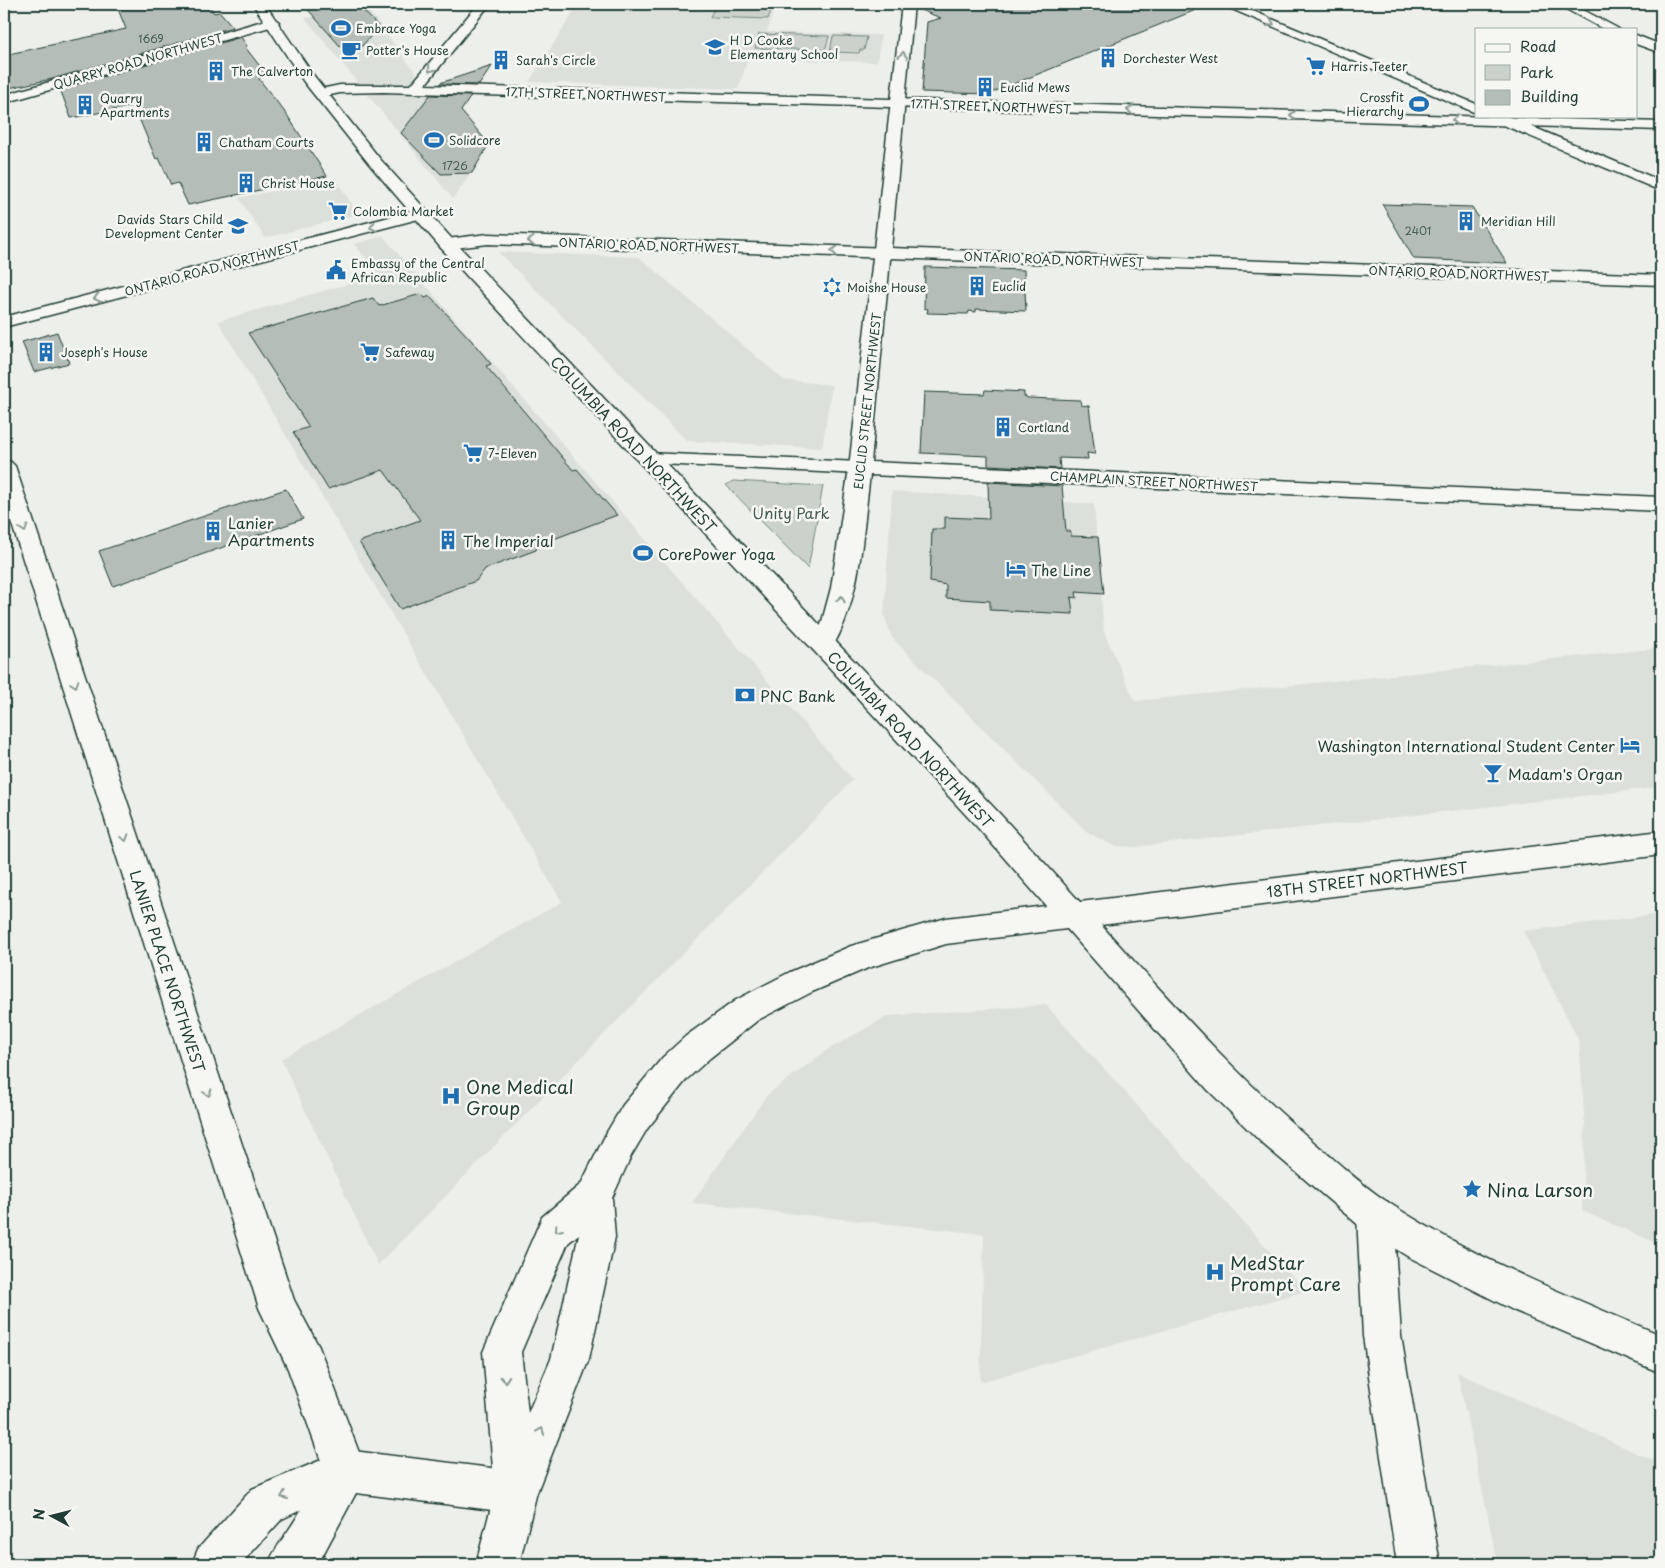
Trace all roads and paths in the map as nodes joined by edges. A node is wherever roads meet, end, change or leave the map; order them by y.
1 (259, 4) edge
2 (484, 4) edge
3 (908, 4) edge
4 (1226, 4) edge
5 (1563, 4) edge
6 (273, 22) junction
7 (1611, 28) edge
8 (1638, 40) edge
9 (1661, 49) edge
10 (415, 89) junction
11 (322, 93) junction
12 (4, 99) edge
13 (898, 103) junction
14 (1475, 109) edge
15 (1500, 119) edge
16 (1661, 126) edge
17 (1661, 186) edge
18 (420, 214) junction
19 (447, 244) junction
20 (882, 253) junction
21 (1661, 280) edge
22 (4, 322) edge
23 (647, 458) junction
24 (4, 466) edge
25 (860, 468) junction
26 (1661, 504) edge
27 (822, 644) junction
28 (1661, 843) edge
29 (1073, 914) junction
30 (594, 1197) junction
31 (1375, 1215) junction
32 (1661, 1354) edge
33 (345, 1471) junction
34 (516, 1492) junction
35 (213, 1564) edge
36 (290, 1564) edge
37 (497, 1564) edge
38 (1419, 1564) edge

1 - 6 street, COLUMBIA ROAD NORTHWEST
2 -> 10 street
13 -> 3 street, EUCLID STREET NORTHWEST
4 -> 14 street
5 - 7 street
6 - 11 street, COLUMBIA ROAD NORTHWEST
6 - 12 street, QUARRY ROAD NORTHWEST
8 - 9 street
10 - 11 street, 17TH STREET NORTHWEST
10 - 13 street, 17TH STREET NORTHWEST
11 - 18 street, COLUMBIA ROAD NORTHWEST
15 -> 13 street, 17TH STREET NORTHWEST
13 - 20 street, EUCLID STREET NORTHWEST
15 - 16 street, 17TH STREET NORTHWEST
15 - 17 street
18 - 19 street, COLUMBIA ROAD NORTHWEST
18 -> 22 street, ONTARIO ROAD NORTHWEST
20 -> 19 street, ONTARIO ROAD NORTHWEST
19 - 23 street, COLUMBIA ROAD NORTHWEST
20 - 21 street, ONTARIO ROAD NORTHWEST
20 - 25 street, EUCLID STREET NORTHWEST
23 - 25 street, CHAMPLAIN STREET NORTHWEST
23 - 27 street, COLUMBIA ROAD NORTHWEST
24 -> 33 street, LANIER PLACE NORTHWEST
25 - 26 street, CHAMPLAIN STREET NORTHWEST
27 -> 25 street, EUCLID STREET NORTHWEST
27 - 29 street, COLUMBIA ROAD NORTHWEST
28 - 29 street, 18TH STREET NORTHWEST
29 - 30 street, 18TH STREET NORTHWEST
29 - 31 street, COLUMBIA ROAD NORTHWEST
34 -> 30 street
30 -> 34 street
31 - 32 street, COLUMBIA ROAD NORTHWEST
31 - 38 street
33 - 34 street
33 -> 35 street
33 - 36 street
34 - 37 street

